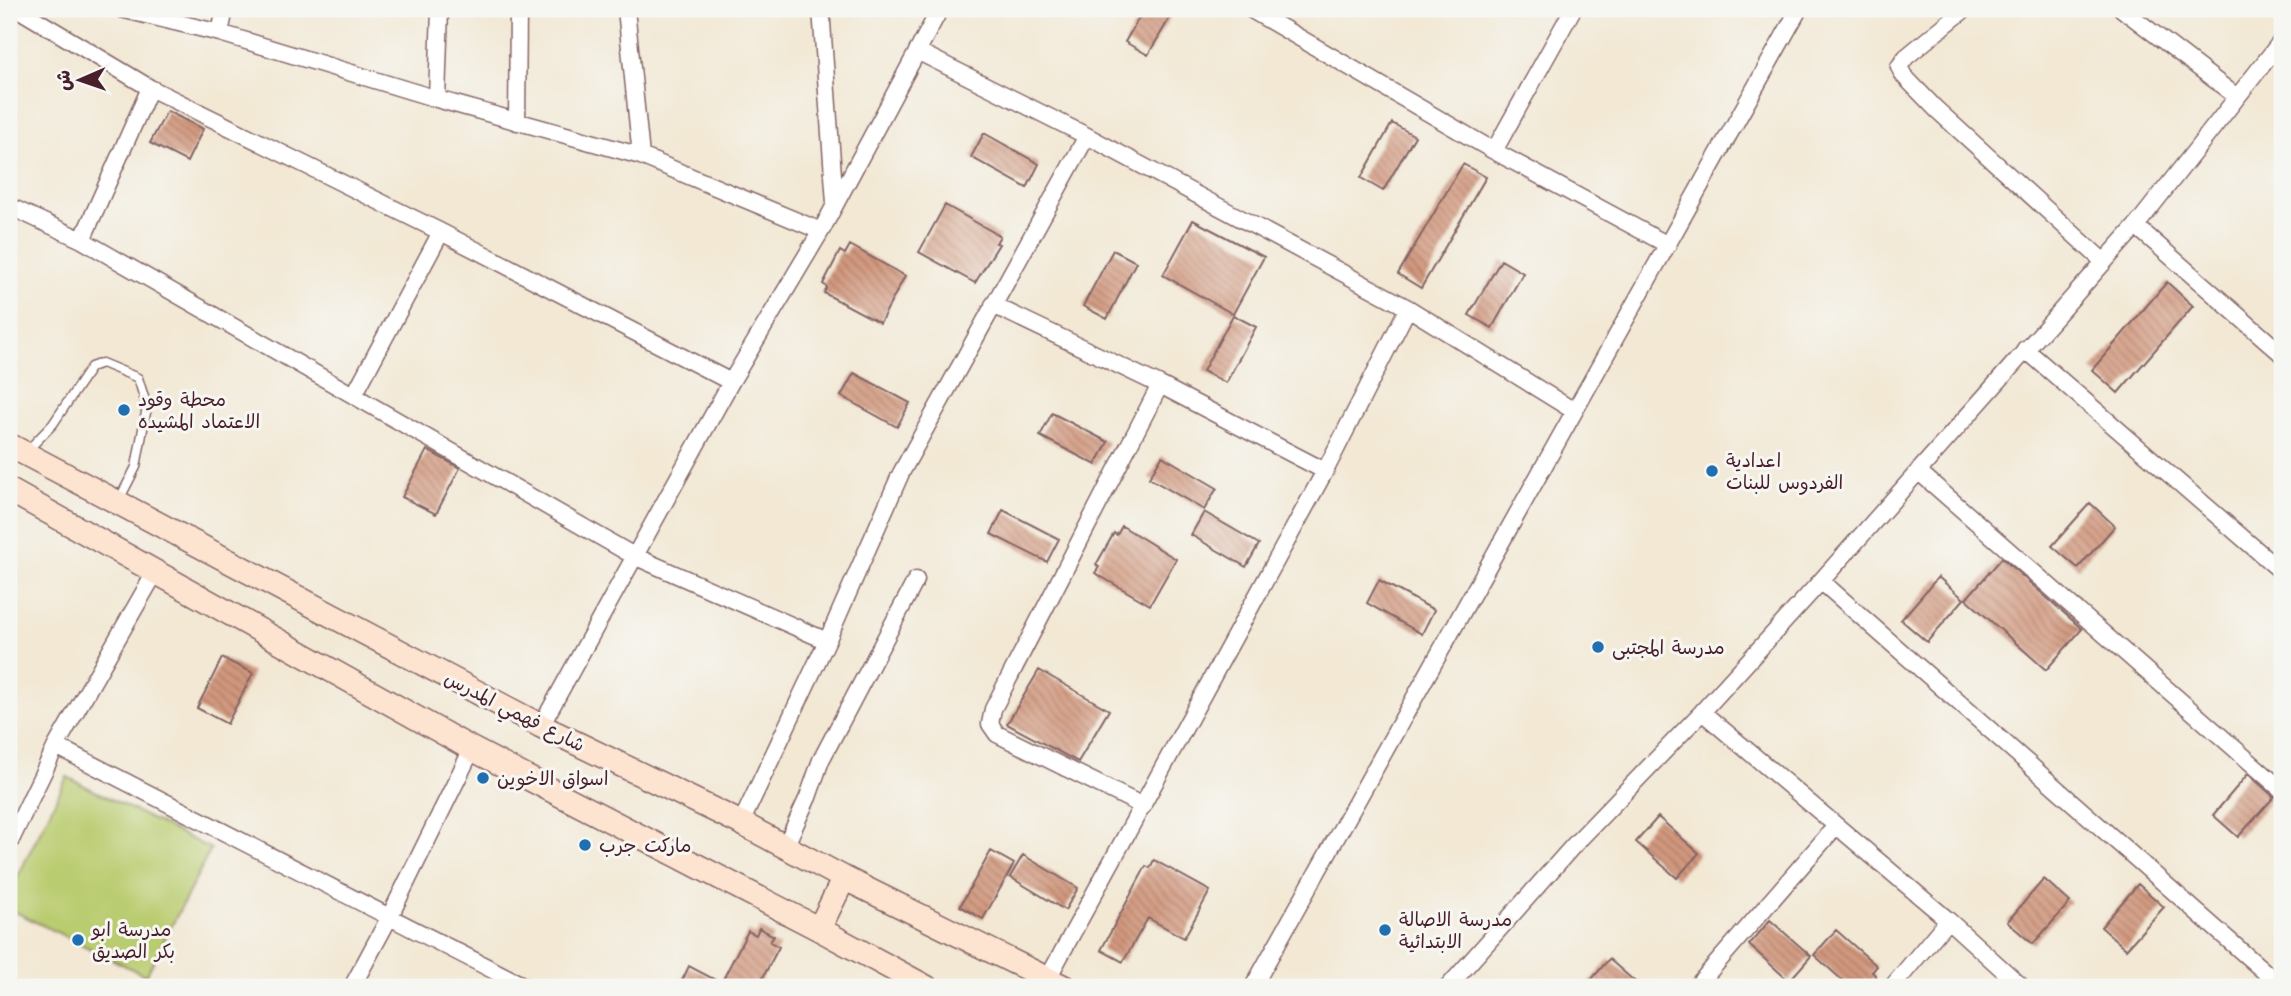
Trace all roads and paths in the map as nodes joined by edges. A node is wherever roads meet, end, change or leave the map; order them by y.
1 (18, 9) edge
2 (121, 9) edge
3 (225, 9) edge
4 (440, 9) edge
5 (517, 9) edge
6 (626, 9) edge
7 (821, 9) edge
8 (940, 9) edge
9 (1250, 9) edge
10 (1573, 9) edge
11 (1800, 9) edge
12 (1965, 9) edge
13 (2122, 9) edge
14 (220, 33) junction
15 (2282, 40) edge
16 (916, 51) junction
17 (150, 88) junction
18 (2237, 97) junction
19 (437, 99) junction
20 (517, 122) junction
21 (1087, 136) junction
22 (1494, 151) junction
23 (641, 156) junction
24 (835, 203) junction
25 (9, 206) edge
26 (2136, 226) junction
27 (821, 231) junction
28 (441, 232) junction
29 (82, 240) junction
30 (1668, 245) junction
31 (2104, 261) junction
32 (992, 305) junction
33 (1408, 308) junction
34 (2025, 349) junction
35 (2282, 354) edge
36 (731, 382) junction
37 (1160, 385) junction
38 (354, 395) junction
39 (1574, 411) junction
40 (17, 449) edge
41 (1325, 471) junction
42 (1918, 471) junction
43 (9, 490) edge
44 (118, 502) junction
45 (634, 556) junction
46 (156, 571) junction
47 (2282, 572) edge
48 (916, 580) dead end
49 (1821, 581) junction
50 (827, 641) junction
51 (1702, 712) junction
52 (541, 726) junction
53 (56, 746) junction
54 (472, 749) junction
55 (2282, 790) edge
56 (1143, 806) junction
57 (741, 823) junction
58 (1836, 826) junction
59 (9, 844) edge
60 (785, 847) junction
61 (844, 878) junction
62 (389, 918) junction
63 (1948, 920) junction
64 (819, 929) junction
65 (1056, 982) edge
66 (352, 987) edge
67 (526, 987) edge
68 (926, 987) edge
69 (1253, 987) edge
70 (1448, 987) edge
71 (1696, 987) edge
72 (1892, 987) edge
73 (2022, 987) edge
74 (2282, 987) edge

1 - 17 street
2 - 14 street
3 - 14 street
4 - 19 street
5 - 20 street
6 - 23 street
7 - 24 street
8 - 16 street
9 - 22 street
10 - 22 street
11 - 30 street
12 - 31 street
13 - 18 street
14 - 19 street
15 - 18 street
16 - 21 street
16 - 24 street
17 - 28 street
17 - 29 street
18 - 26 street
19 - 20 street
20 - 23 street
21 - 32 street
21 - 33 street
22 - 30 street
23 - 27 street
24 - 27 street
25 - 29 street
26 - 31 street
26 - 35 street
27 - 36 street
28 - 36 street
28 - 38 street
29 - 38 street
30 - 39 street
31 - 34 street
32 - 37 street
32 - 50 street
33 - 39 street
33 - 41 street
34 - 42 street
34 - 47 street
36 - 45 street
37 - 41 street
37 - 56 street
38 - 45 street
39 - 69 street
40 - 44 street, شارع فهمي المدرس
40 - 44 lane
41 - 56 street
42 - 49 street
42 - 55 street
43 - 46 street
44 - 52 street, شارع فهمي المدرس
45 - 50 street
45 - 52 street
46 - 53 street
46 - 54 street
48 - 60 street
49 - 51 street
49 - 74 street
50 - 57 street
51 - 58 street
51 - 70 street
52 - 57 street, شارع فهمي المدرس
53 - 59 street
53 - 62 street
54 - 62 street
54 - 64 street
56 - 65 street
57 - 60 street, شارع فهمي المدرس
58 - 63 street
58 - 71 street
60 - 61 street, شارع فهمي المدرس
61 - 64 street
61 - 65 street, شارع فهمي المدرس
62 - 66 street
62 - 67 street
63 - 72 street
63 - 73 street
64 - 68 street

